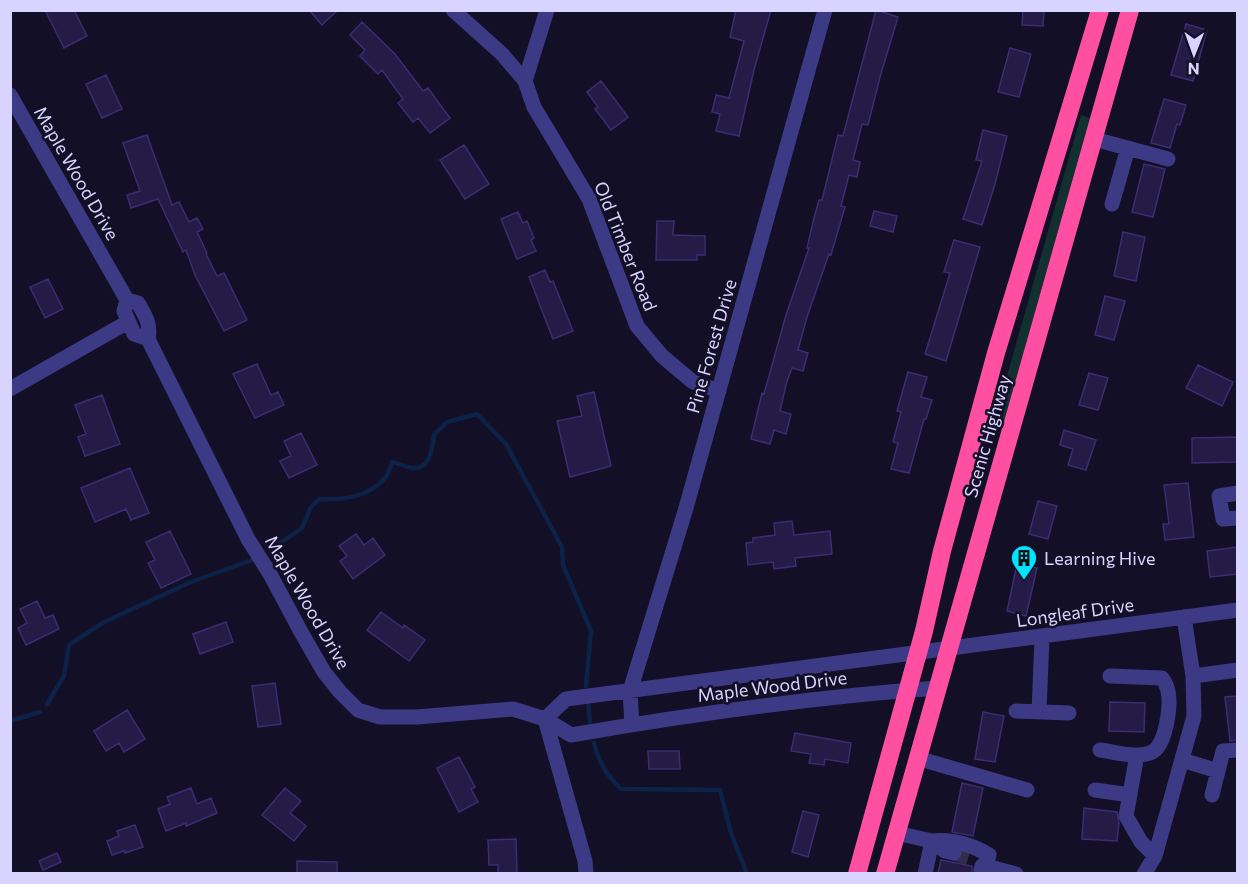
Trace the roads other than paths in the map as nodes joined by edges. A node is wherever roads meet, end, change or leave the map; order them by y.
1 (453, 10) edge
2 (547, 10) edge
3 (825, 10) edge
4 (1100, 10) edge
5 (1130, 10) edge
6 (525, 81) junction
7 (10, 95) edge
8 (1094, 138) junction
9 (1128, 148) junction
10 (1167, 159) dead end
11 (1112, 204) dead end
12 (127, 300) junction
13 (128, 322) junction
14 (148, 339) junction
15 (10, 389) edge
16 (718, 391) junction
17 (1238, 493) edge
18 (1238, 518) edge
19 (1238, 610) edge
20 (1184, 617) junction
21 (1041, 637) junction
22 (949, 647) junction
23 (918, 652) junction
24 (1238, 670) edge
25 (1110, 676) dead end
26 (1193, 676) junction
27 (937, 688) junction
28 (907, 690) junction
29 (630, 691) junction
30 (1016, 711) dead end
31 (1040, 712) junction
32 (1070, 713) dead end
33 (1167, 713) junction
34 (1194, 716) junction
35 (545, 719) junction
36 (632, 725) junction
37 (1100, 750) dead end
38 (1238, 750) edge
39 (1137, 755) junction
40 (917, 758) junction
41 (1182, 760) junction
42 (1218, 771) junction
43 (1028, 790) dead end
44 (1095, 790) dead end
45 (1130, 795) junction
46 (1212, 795) dead end
47 (896, 833) junction
48 (932, 841) junction
49 (954, 853) tunnel mouth
50 (1155, 856) junction
51 (982, 863) edge
52 (586, 873) edge
53 (857, 873) edge
54 (885, 873) edge
55 (925, 873) edge
56 (1016, 873) edge
57 (1144, 873) edge

1 - 6 street, Old Timber Road
2 - 6 street
3 - 16 street, Pine Forest Drive
4 - 23 highway, Scenic Highway
5 - 8 highway, Scenic Highway
6 - 16 street, Old Timber Road
7 - 12 street, Maple Wood Drive
8 - 9 street
8 - 22 highway, Scenic Highway
9 - 10 street
9 - 11 street
12 - 13 street, Maple Wood Drive
12 - 14 street, Maple Wood Drive
13 - 14 street, Maple Wood Drive
13 - 15 street
14 - 35 street, Maple Wood Drive
16 - 29 street, Pine Forest Drive
17 - 18 street
19 - 20 street, Longleaf Drive
20 - 21 street, Longleaf Drive
20 - 26 street
21 - 22 street, Longleaf Drive
21 - 31 street
22 - 23 street, Longleaf Drive
22 - 27 highway, Scenic Highway
23 - 28 highway, Scenic Highway
23 - 29 street, Maple Wood Drive
24 - 26 street
25 - 33 street
26 - 34 street
27 - 28 street, Maple Wood Drive
27 - 40 highway, Scenic Highway
28 - 36 street, Maple Wood Drive
28 - 53 highway, Scenic Highway
29 - 35 street, Maple Wood Drive
29 - 36 street
30 - 31 street
31 - 32 street
33 - 34 street
33 - 39 street
34 - 41 street
35 - 36 street, Maple Wood Drive
35 - 52 street
37 - 39 street
38 - 42 street
39 - 45 street
40 - 43 street
40 - 47 highway, Scenic Highway
41 - 42 street
41 - 50 street
42 - 46 street
44 - 45 street
45 - 50 street
47 - 48 street
47 - 54 highway, Scenic Highway
48 - 49 street
48 - 51 street
48 - 55 street
50 - 57 street
51 - 56 street

